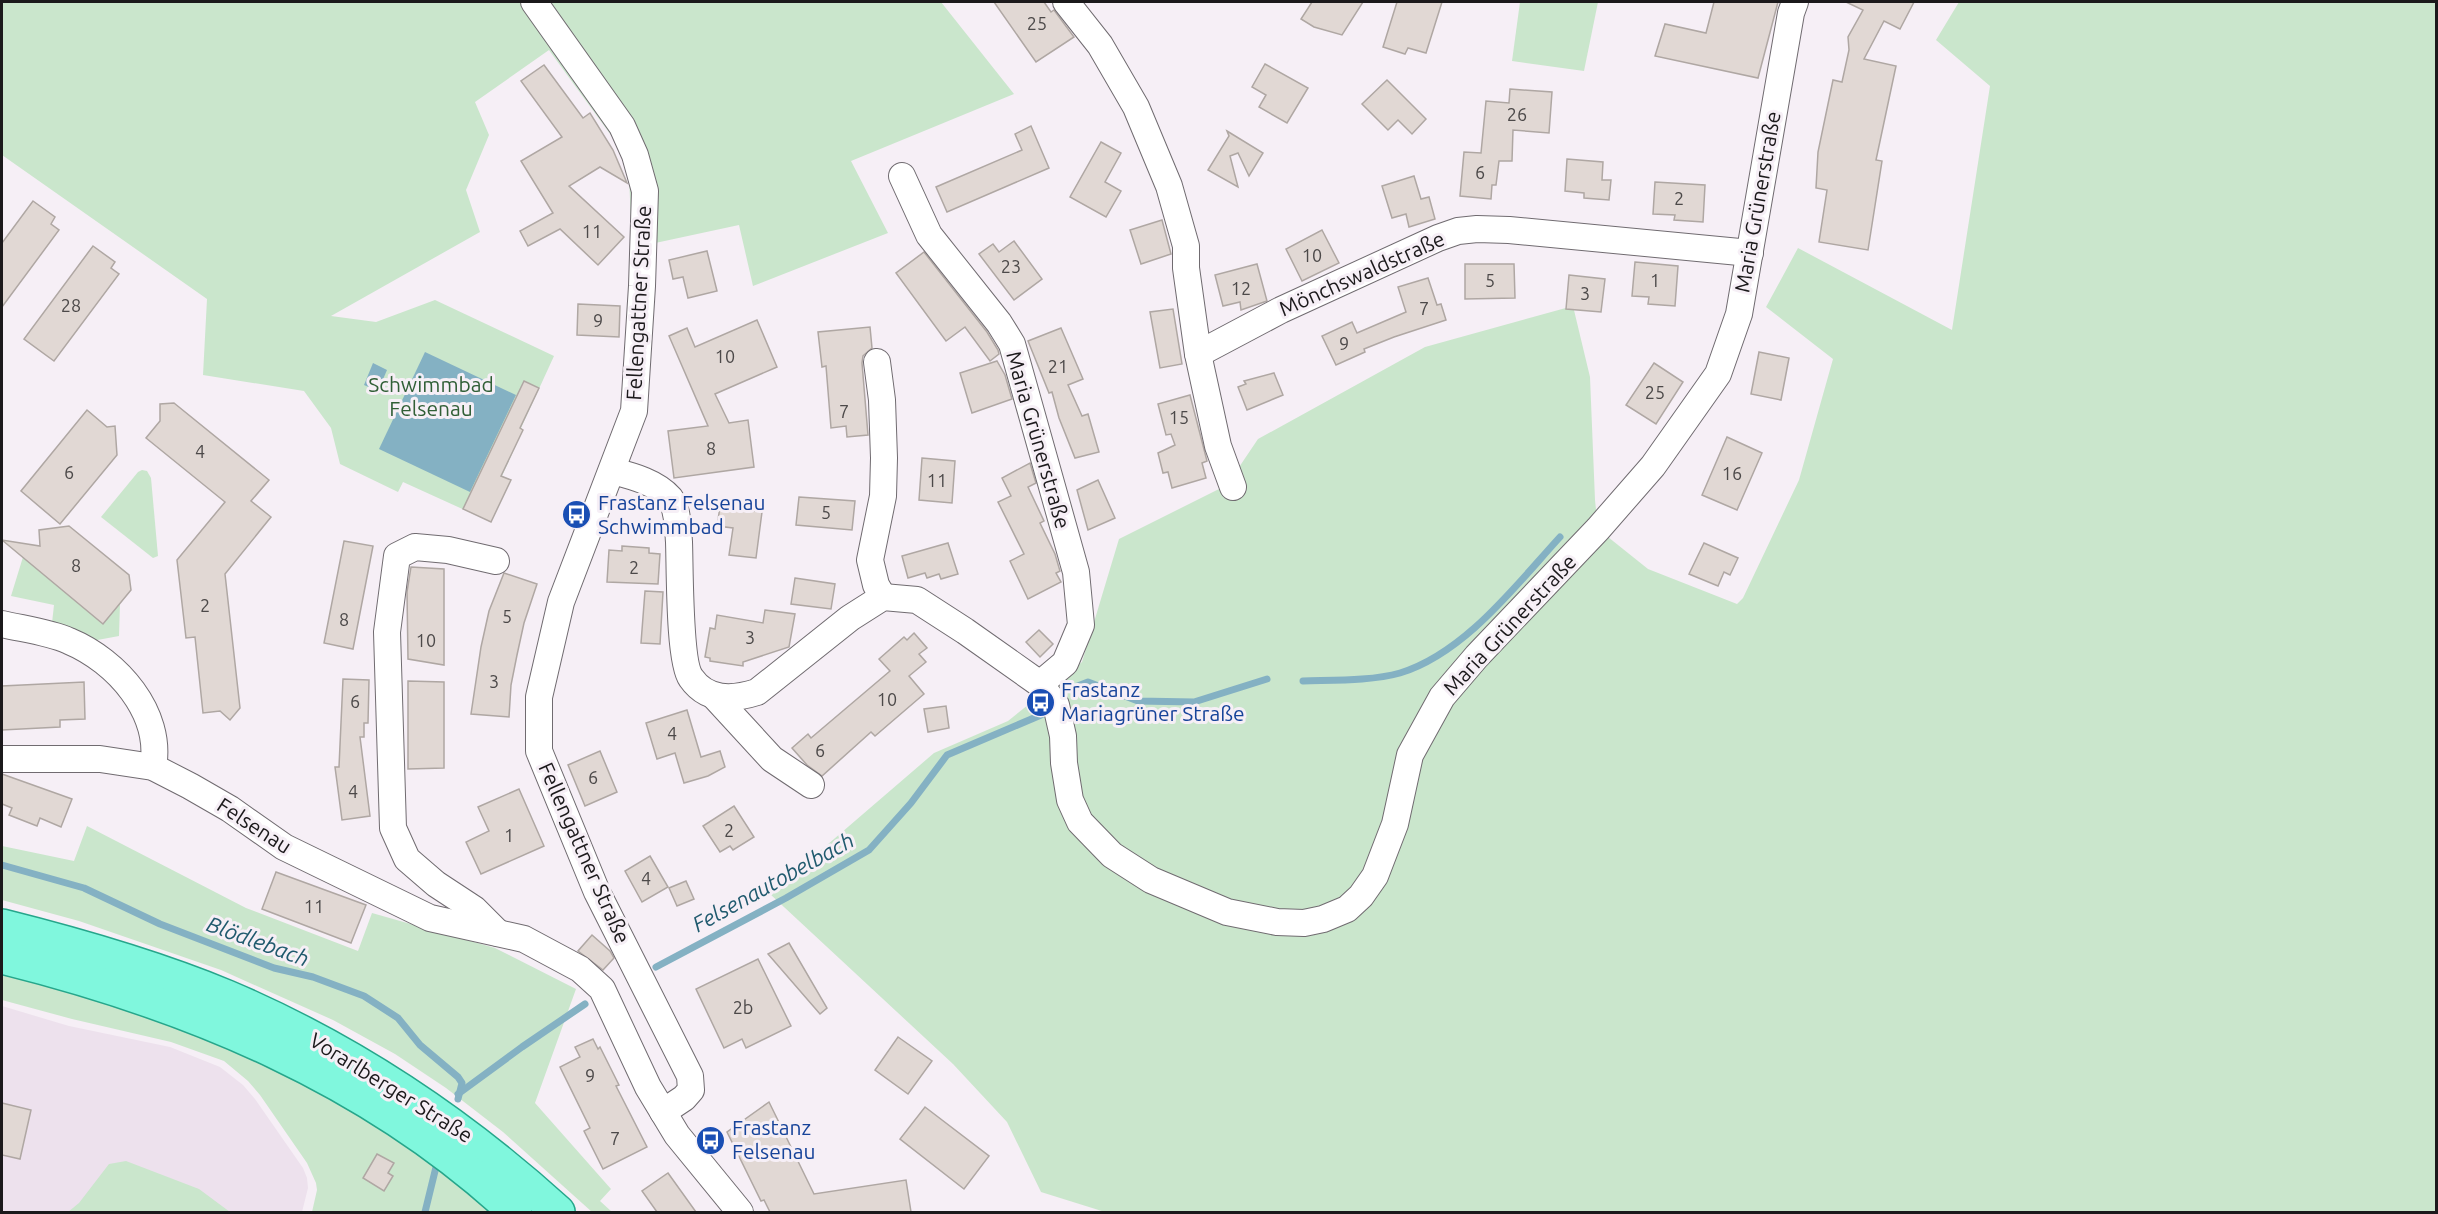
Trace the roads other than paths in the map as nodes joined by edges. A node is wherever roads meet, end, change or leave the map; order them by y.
1 (534, 2) edge
2 (1066, 2) edge
3 (1795, 2) edge
4 (902, 176) dead end
5 (1750, 253) junction
6 (1198, 354) junction
7 (877, 362) dead end
8 (613, 471) junction
9 (1233, 487) dead end
10 (496, 561) dead end
11 (884, 597) junction
12 (2, 624) edge
13 (1040, 684) junction
14 (715, 697) junction
15 (2, 759) edge
16 (153, 768) junction
17 (811, 785) dead end
18 (2, 926) edge
19 (498, 933) junction
20 (2, 957) edge
21 (663, 1112) junction
22 (515, 1212) edge
23 (558, 1212) edge
24 (740, 1212) edge

1 - 8 street, Fellengattner Straße
2 - 6 street
3 - 5 street, Maria Grünerstraße
4 - 13 street, Maria Grünerstraße
5 - 6 street, Mönchswaldstraße
5 - 13 street, Maria Grünerstraße
6 - 9 street
7 - 11 street
8 - 14 street
8 - 21 street, Fellengattner Straße
10 - 19 street
11 - 13 street, Maria Grünerstraße
11 - 14 street
12 - 16 street
14 - 17 street
15 - 16 street, Felsenau
16 - 19 street, Felsenau
18 - 23 main road, Vorarlberger Straße
19 - 21 street, Felsenau
20 - 22 main road, Vorarlberger Straße
21 - 24 street, Felsenau

